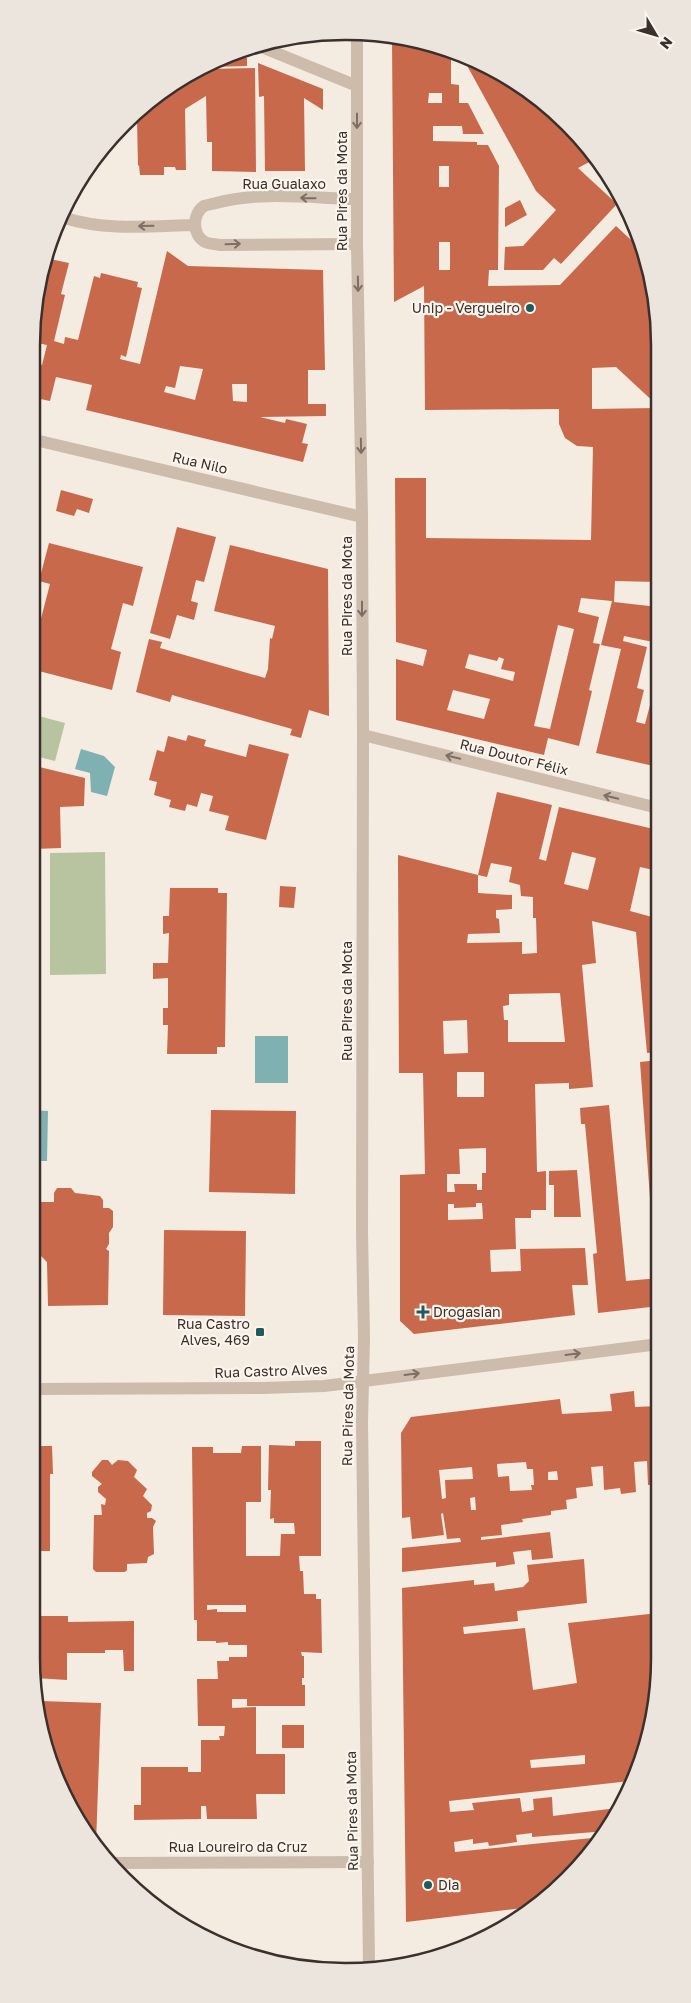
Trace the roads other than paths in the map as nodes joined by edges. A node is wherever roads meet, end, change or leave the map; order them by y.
1 (357, 41) edge
2 (268, 50) edge
3 (357, 86) junction
4 (357, 199) junction
5 (68, 219) edge
6 (194, 225) junction
7 (357, 244) junction
8 (40, 441) edge
9 (362, 517) junction
10 (363, 735) junction
11 (651, 806) edge
12 (651, 1345) edge
13 (363, 1381) junction
14 (40, 1389) edge
15 (368, 1862) junction
16 (119, 1863) edge
17 (369, 1962) edge

1 - 3 street, Rua Pires da Mota
2 - 3 street
3 -> 4 street, Rua Pires da Mota
4 -> 6 street, Rua Gualaxo
4 - 7 street, Rua Pires da Mota
6 -> 5 street
6 -> 7 street
7 -> 9 street, Rua Pires da Mota
8 - 9 street, Rua Nilo
9 -> 10 street, Rua Pires da Mota
11 -> 10 street, Rua Doutor Félix
10 - 13 street, Rua Pires da Mota
13 -> 12 street, Rua Castro Alves
13 - 14 street, Rua Castro Alves
13 - 15 street, Rua Pires da Mota
15 - 16 street, Rua Loureiro da Cruz
15 - 17 street, Rua Pires da Mota

